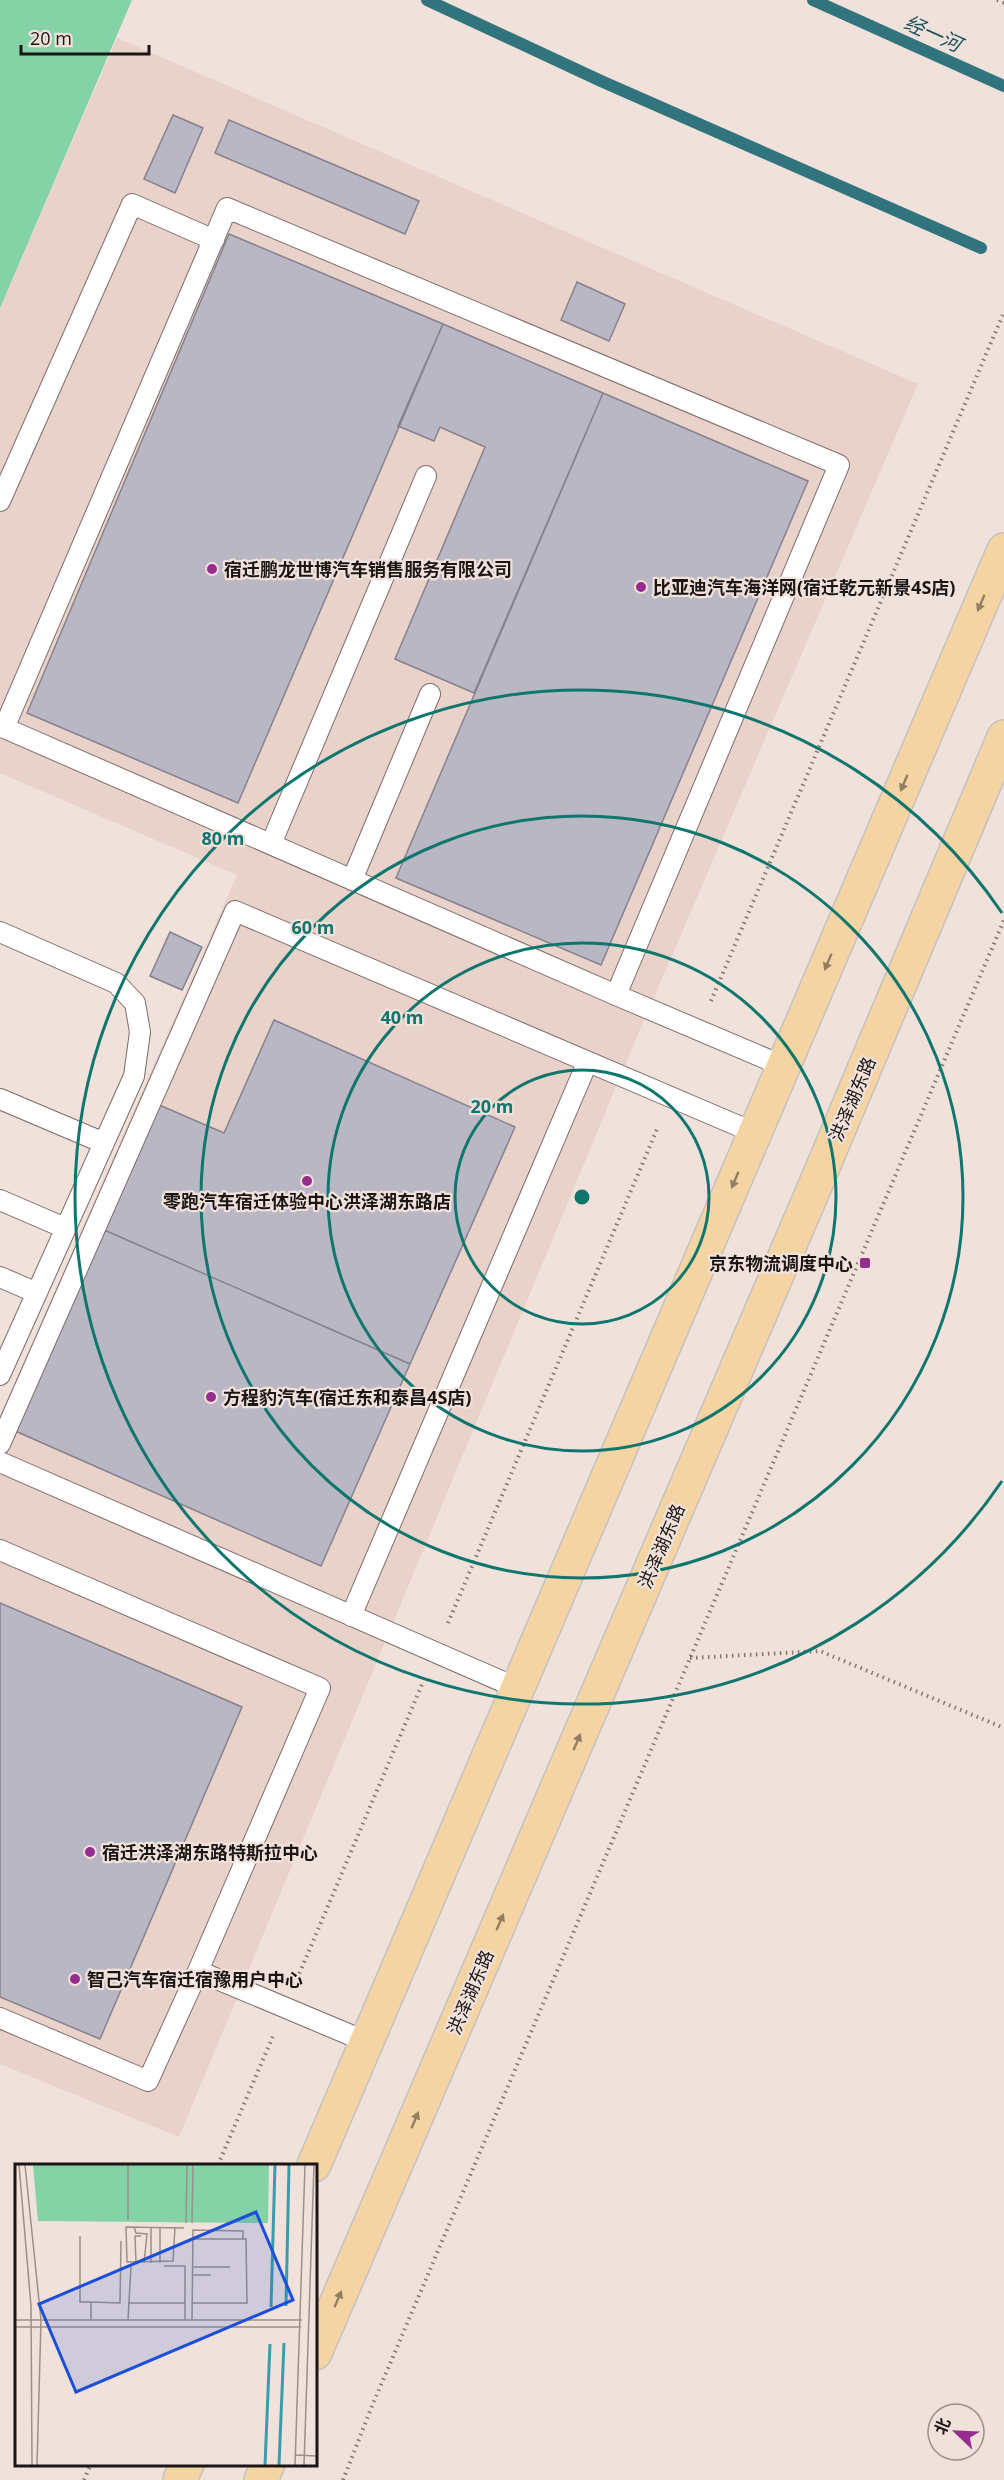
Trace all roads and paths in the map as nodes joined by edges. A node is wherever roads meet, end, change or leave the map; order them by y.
1 (997, 0) edge
2 (1004, 3) edge
3 (214, 240) junction
4 (1004, 312) edge
5 (426, 476) dead end
6 (0, 501) edge
7 (1004, 550) edge
8 (430, 694) dead end
9 (2, 727) edge
10 (1004, 737) edge
11 (270, 844) junction
12 (352, 880) junction
13 (1004, 920) edge
14 (0, 932) edge
15 (616, 995) junction
16 (699, 1030) junction
17 (587, 1063) junction
18 (783, 1066) junction
19 (670, 1097) junction
20 (0, 1099) edge
21 (755, 1133) junction
22 (104, 1143) junction
23 (0, 1200) edge
24 (65, 1228) junction
25 (0, 1277) edge
26 (37, 1293) junction
27 (0, 1373) edge
28 (0, 1444) edge
29 (0, 1462) edge
30 (0, 1550) edge
31 (351, 1616) junction
32 (435, 1653) junction
33 (690, 1658) junction
34 (518, 1688) junction
35 (1004, 1728) edge
36 (198, 1971) junction
37 (285, 2007) junction
38 (0, 2018) edge
39 (367, 2042) junction
40 (218, 2164) edge
41 (314, 2164) edge
42 (316, 2351) edge
43 (90, 2465) edge
44 (186, 2465) edge
45 (267, 2465) edge
46 (84, 2480) edge
47 (180, 2480) edge
48 (261, 2480) edge
49 (343, 2480) edge

1 - 2 path
3 - 6 lane
3 - 9 lane
3 - 15 lane
4 - 16 path
5 - 11 lane
7 -> 18 main road
8 - 12 lane
9 - 11 lane
42 -> 10 main road, 洪泽湖东路
11 - 12 lane
12 - 15 lane
13 - 33 path
14 - 22 lane
15 - 16 lane
16 - 18 lane
17 - 19 lane
17 - 28 lane
17 - 31 lane
18 - 21 main road
19 - 21 lane
19 - 32 path
20 - 22 lane
21 -> 34 main road
22 - 24 lane
23 - 24 lane
24 - 26 lane
25 - 26 lane
26 - 27 lane
29 - 31 lane
30 - 36 lane
31 - 32 lane
32 - 34 lane
32 - 37 path
33 - 35 path
33 - 49 path
34 - 39 main road
36 - 37 lane
36 - 38 lane
37 - 39 lane
37 - 40 path
39 - 41 main road
43 - 46 path
44 - 47 main road
45 - 48 main road

